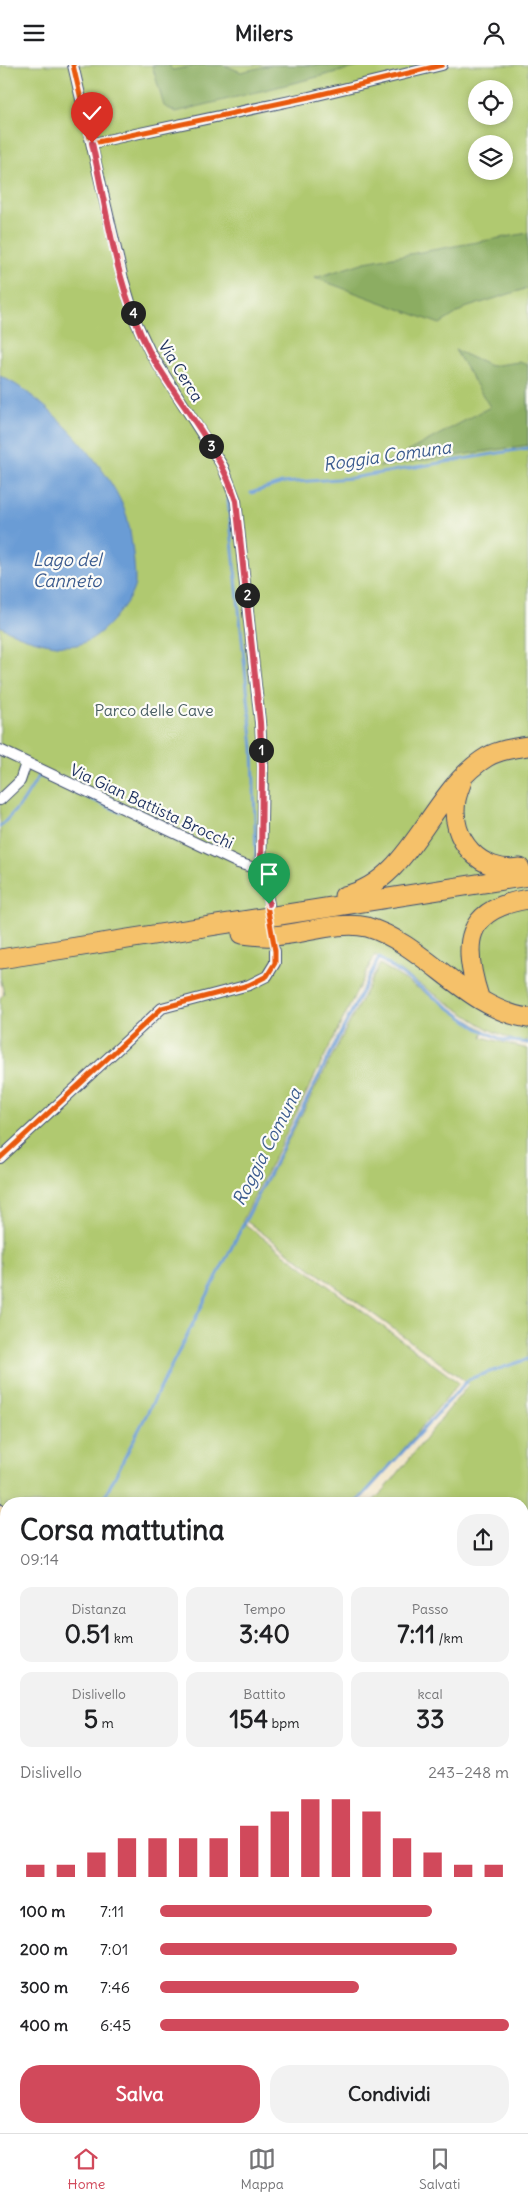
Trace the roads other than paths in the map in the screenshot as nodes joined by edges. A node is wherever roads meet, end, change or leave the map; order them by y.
1 (73, 65) edge
2 (442, 65) edge
3 (92, 143) junction
4 (528, 746) edge
5 (0, 750) edge
6 (26, 763) junction
7 (464, 775) junction
8 (0, 801) edge
9 (528, 866) edge
10 (261, 869) junction
11 (528, 876) edge
12 (528, 889) edge
13 (528, 899) edge
14 (269, 904) dead end
15 (246, 927) junction
16 (276, 951) dead end
17 (0, 959) edge
18 (0, 971) edge
19 (479, 997) junction
20 (528, 1018) edge
21 (0, 1158) edge

1 - 3 street, Via Cerca
2 - 3 street
3 - 10 street, Via Cerca
4 - 7 highway
5 - 6 street, Via Gian Battista Brocchi
6 - 8 street
6 - 10 street, Via Gian Battista Brocchi
7 - 9 highway
7 - 15 highway
10 - 14 street
11 - 15 highway
12 - 15 highway
13 - 19 highway
15 - 17 highway
15 - 18 highway
15 - 19 highway
16 - 21 street
19 - 20 highway

